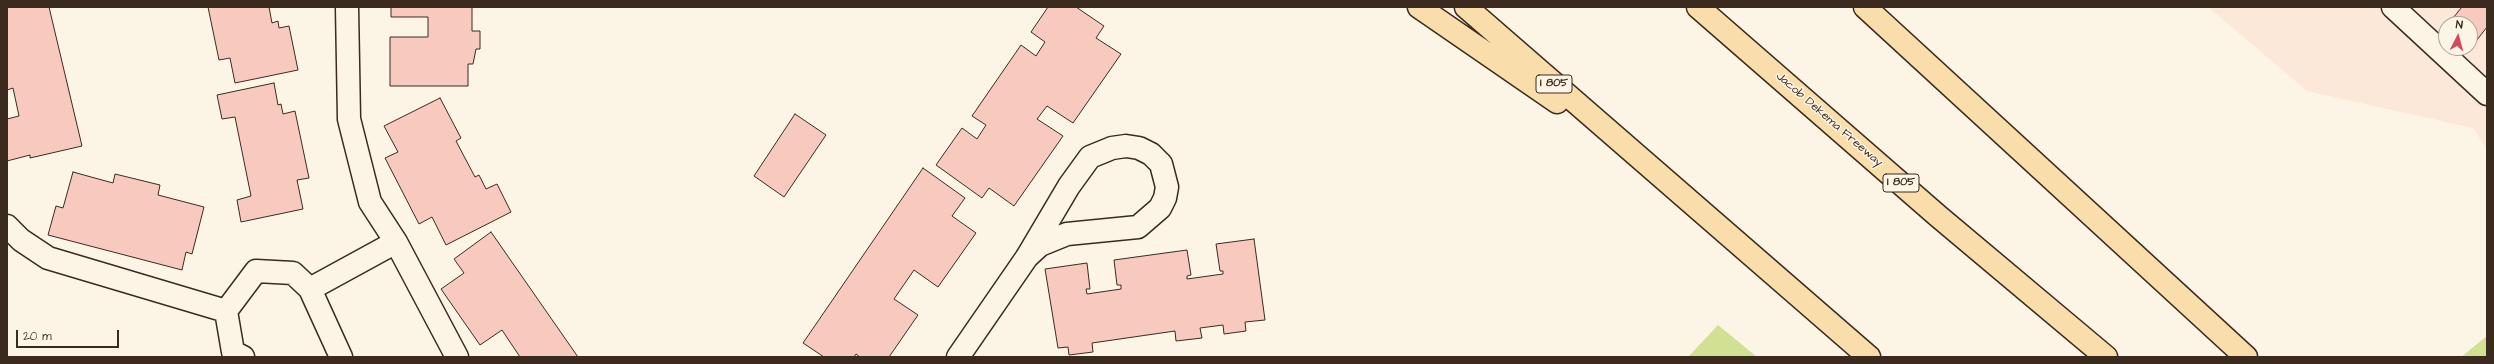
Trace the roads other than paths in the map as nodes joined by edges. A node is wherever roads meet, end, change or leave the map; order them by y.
1 (347, 7) edge
2 (1419, 7) edge
3 (1466, 7) edge
4 (1698, 7) edge
5 (1865, 7) edge
6 (2393, 7) edge
7 (2487, 94) edge
8 (1642, 161) junction
9 (7, 226) edge
10 (396, 242) junction
11 (1027, 257) junction
12 (310, 289) junction
13 (226, 311) junction
14 (243, 357) edge
15 (340, 357) edge
16 (457, 357) edge
17 (958, 357) edge
18 (1869, 357) edge
19 (2106, 357) edge
20 (2246, 357) edge

1 - 10 street
2 - 8 highway
3 - 8 highway, I 805
4 - 19 highway, Jacob Dekema Freeway / I 805
5 - 20 highway
6 - 7 street
8 - 18 highway, I 805
9 - 13 street
10 - 12 street
10 - 16 street
11 - 11 street
11 - 17 street
12 - 13 street
12 - 15 street
13 - 14 street

